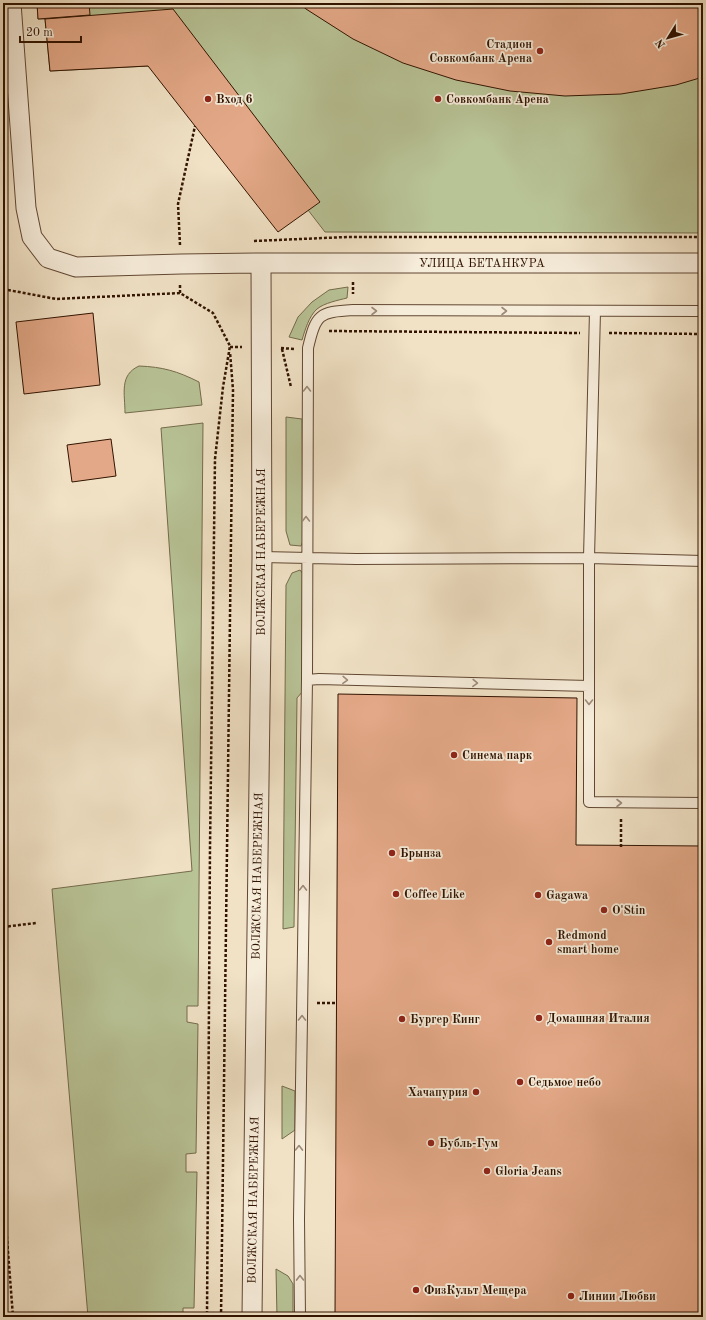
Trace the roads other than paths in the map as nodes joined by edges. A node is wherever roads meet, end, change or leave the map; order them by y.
1 (11, 3) edge
2 (261, 263) junction
3 (703, 263) edge
4 (595, 311) junction
5 (703, 311) edge
6 (262, 557) junction
7 (306, 558) junction
8 (590, 558) junction
9 (703, 561) edge
10 (306, 680) junction
11 (589, 686) junction
12 (703, 803) edge
13 (252, 1317) edge
14 (300, 1317) edge

1 - 2 street
2 - 3 street, УЛИЦА БЕТАНКУРА
2 - 6 street, ВОЛЖСКАЯ НАБЕРЕЖНАЯ
4 - 5 lane
7 -> 4 lane
4 - 8 lane
6 - 7 lane
6 - 13 street, ВОЛЖСКАЯ НАБЕРЕЖНАЯ
7 - 8 lane
7 - 10 lane
8 - 9 lane
8 - 11 lane
10 -> 11 lane
14 -> 10 lane
11 -> 12 lane

